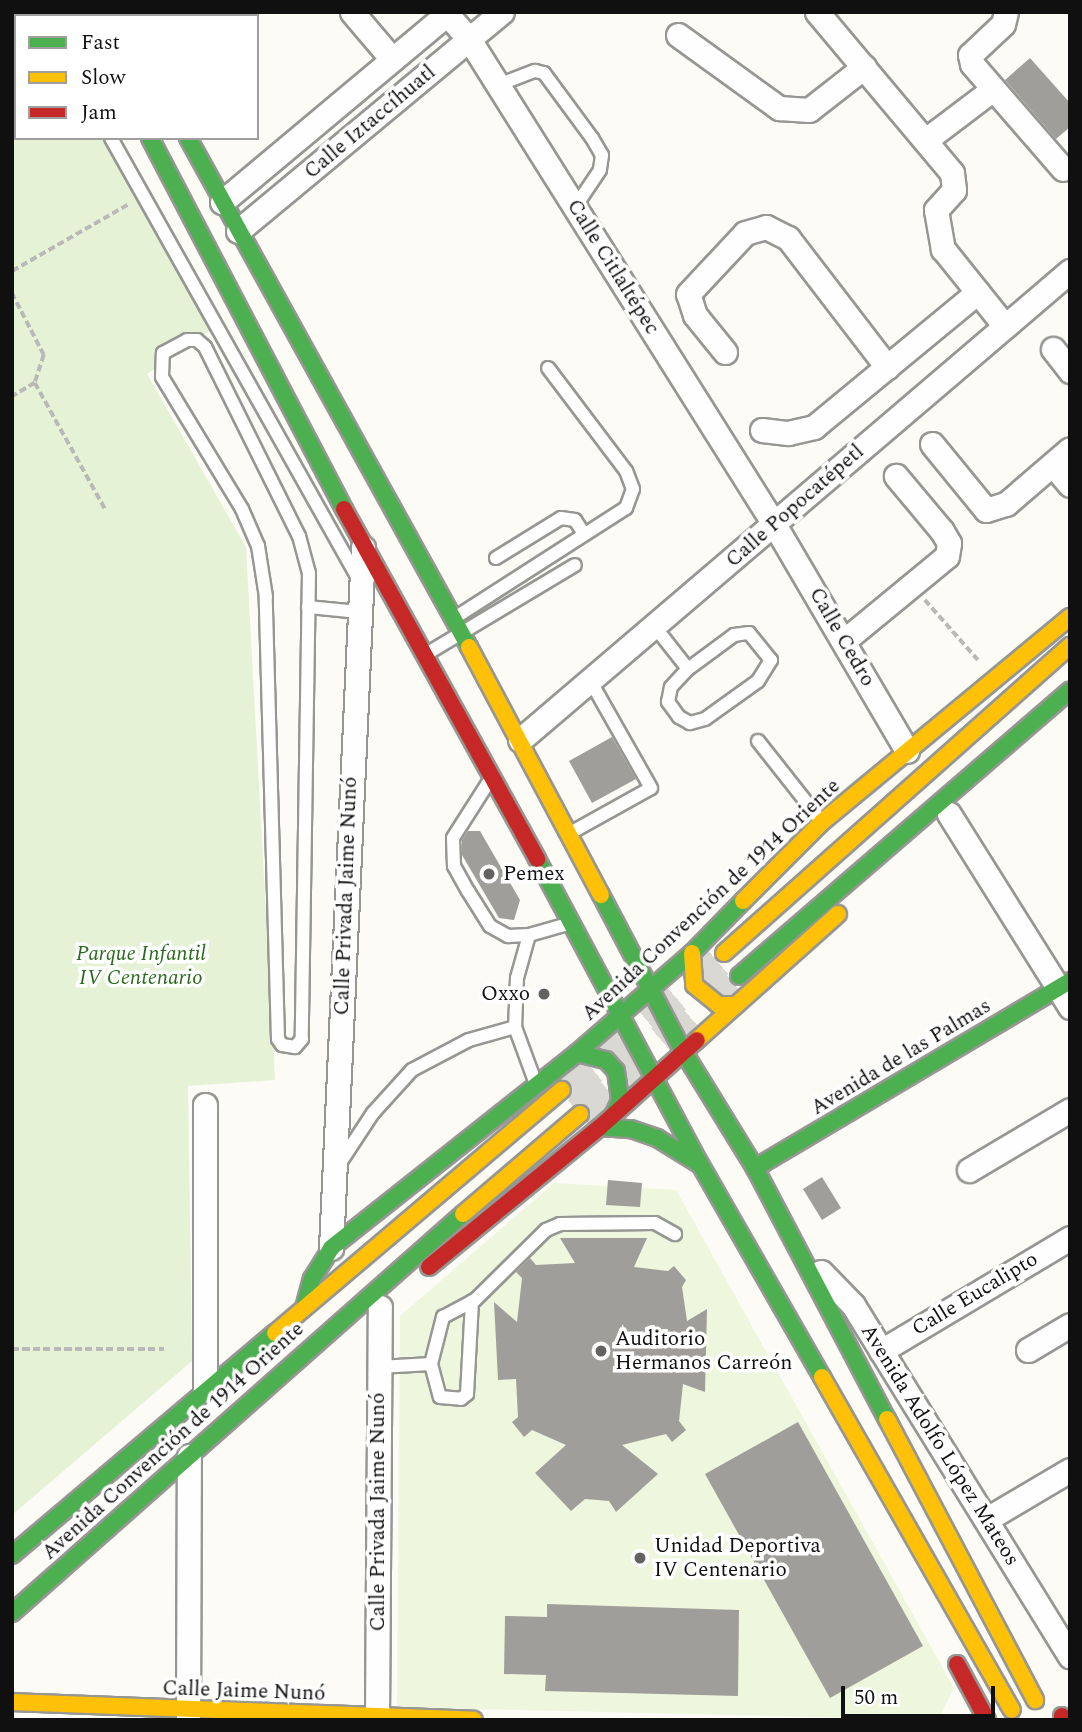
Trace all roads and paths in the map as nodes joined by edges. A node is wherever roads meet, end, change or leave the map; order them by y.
1 (352, 12) edge
2 (502, 12) edge
3 (817, 12) edge
4 (1006, 12) edge
5 (448, 13) edge
6 (678, 35) dead end
7 (469, 39) junction
8 (393, 59) junction
9 (864, 67) junction
10 (498, 85) junction
11 (993, 89) junction
12 (927, 139) junction
13 (112, 140) edge
14 (151, 140) edge
15 (189, 140) edge
16 (1063, 169) dead end
17 (142, 197) junction
18 (222, 202) junction
19 (575, 207) junction
20 (238, 231) junction
21 (12, 271) edge
22 (222, 271) junction
23 (1070, 271) edge
24 (192, 288) junction
25 (978, 292) junction
26 (12, 293) edge
27 (1005, 326) junction
28 (1052, 349) dead end
29 (725, 352) dead end
30 (887, 367) junction
31 (548, 368) dead end
32 (1070, 371) edge
33 (35, 383) junction
34 (12, 397) edge
35 (762, 430) dead end
36 (932, 444) dead end
37 (1070, 449) edge
38 (1053, 465) junction
39 (896, 476) dead end
40 (1070, 485) edge
41 (105, 509) dead end
42 (774, 524) junction
43 (584, 534) junction
44 (363, 545) junction
45 (496, 558) dead end
46 (575, 565) dead end
47 (360, 582) junction
48 (912, 585) junction
49 (308, 607) junction
50 (358, 612) junction
51 (1070, 617) edge
52 (453, 619) junction
53 (655, 627) junction
54 (462, 635) junction
55 (845, 639) junction
56 (1070, 646) edge
57 (424, 655) junction
58 (688, 669) junction
59 (995, 678) junction
60 (591, 682) junction
61 (1070, 690) edge
62 (1070, 710) edge
63 (520, 740) junction
64 (758, 741) dead end
65 (907, 751) junction
66 (490, 780) junction
67 (949, 814) junction
68 (822, 822) junction
69 (569, 834) junction
70 (573, 923) junction
71 (529, 935) junction
72 (692, 953) junction
73 (724, 953) tunnel mouth
74 (739, 976) tunnel mouth
75 (650, 989) junction
76 (1066, 1000) edge
77 (736, 1005) junction
78 (621, 1014) junction
79 (515, 1027) junction
80 (683, 1051) junction
81 (577, 1054) junction
82 (652, 1077) junction
83 (536, 1086) junction
84 (562, 1090) tunnel mouth
85 (205, 1105) dead end
86 (1070, 1110) edge
87 (580, 1114) tunnel mouth
88 (614, 1114) junction
89 (600, 1127) junction
90 (699, 1164) junction
91 (755, 1168) junction
92 (335, 1171) junction
93 (969, 1171) dead end
94 (675, 1234) dead end
95 (1070, 1238) edge
96 (795, 1245) junction
97 (331, 1248) junction
98 (750, 1256) junction
99 (472, 1301) junction
100 (380, 1307) junction
101 (304, 1308) junction
102 (762, 1308) dead end
103 (1070, 1325) edge
104 (330, 1329) junction
105 (12, 1349) edge
106 (164, 1349) dead end
107 (1028, 1350) dead end
108 (881, 1351) junction
109 (431, 1364) junction
110 (379, 1367) junction
111 (205, 1388) junction
112 (189, 1456) junction
113 (1070, 1470) edge
114 (987, 1519) junction
115 (12, 1555) edge
116 (12, 1613) edge
117 (947, 1647) dead end
118 (1070, 1656) edge
119 (1035, 1700) dead end
120 (12, 1702) edge
121 (1012, 1710) dead end
122 (188, 1715) edge
123 (250, 1716) edge
124 (296, 1716) edge
125 (377, 1716) junction
126 (1057, 1717) edge
127 (474, 1720) edge
128 (986, 1720) edge

1 - 8 street
2 - 7 street, Calle Iztaccíhuatl
3 - 9 street
4 - 11 street
5 - 7 street, Calle Citlaltépec
5 - 8 street, Calle Iztaccíhuatl
6 - 9 street
7 - 10 street, Calle Citlaltépec
7 - 20 street, Calle Iztaccíhuatl
8 - 18 street, Calle Iztaccíhuatl
9 - 12 street
10 - 19 street, Calle Citlaltépec
10 - 19 lane
11 - 12 street
11 - 16 street
12 - 25 street
13 - 17 lane
14 - 22 main road
15 - 18 main road
17 - 21 path
17 - 24 lane
18 - 20 main road
19 - 42 street, Calle Citlaltépec
20 - 52 main road
22 - 24 lane
22 - 44 main road
23 - 27 street, Calle Popocatépetl
24 - 47 lane
25 - 27 street
25 - 30 street
26 - 33 path
27 - 42 street, Calle Popocatépetl
28 - 32 street
29 - 30 street
30 - 35 street
31 - 43 lane
33 - 34 path
33 - 41 path
36 - 38 street
37 - 38 street
38 - 40 street
39 - 48 street
42 - 53 street, Calle Popocatépetl
42 - 55 street, Calle Cedro
43 - 45 lane
43 - 52 lane
44 - 47 street, Calle Privada Jaime Nunó
44 - 57 main road
46 - 54 lane
47 - 50 street, Calle Privada Jaime Nunó
48 - 55 street
48 - 59 path
49 - 49 lane
49 - 50 lane
50 - 92 street, Calle Privada Jaime Nunó
51 - 59 main road, Avenida Convención de 1914 Oriente
52 - 54 main road
53 - 58 lane
53 - 60 street, Calle Popocatépetl
54 - 57 lane
54 - 63 main road
55 - 65 street, Calle Cedro
56 - 73 main road
57 - 66 main road
58 - 58 lane
59 - 65 main road, Avenida Convención de 1914 Oriente
60 - 63 street, Calle Popocatépetl
60 - 69 lane
61 - 74 main road
62 - 67 main road, Avenida Convención de 1914 Oriente
63 - 69 main road
64 - 68 lane
65 - 68 main road, Avenida Convención de 1914 Oriente
66 - 70 main road
66 - 71 lane
67 - 76 street
67 - 77 main road, Avenida Convención de 1914 Oriente
68 - 72 main road, Avenida Convención de 1914 Oriente
69 - 75 main road
70 - 71 lane
70 - 78 main road
71 - 79 lane
72 - 75 main road, Avenida Convención de 1914 Oriente
72 - 77 main road
75 - 78 main road, Avenida Convención de 1914 Oriente
75 - 80 main road
76 - 91 main road, Avenida de las Palmas
77 - 80 main road, Avenida Convención de 1914 Oriente
78 - 81 main road, Avenida Convención de 1914 Oriente
78 - 82 main road
79 - 83 lane
79 - 92 lane
80 - 82 main road, Avenida Convención de 1914 Oriente
80 - 91 main road
81 - 83 main road, Avenida Convención de 1914 Oriente
81 - 88 main road
82 - 88 main road, Avenida Convención de 1914 Oriente
82 - 90 main road
83 - 97 main road, Avenida Convención de 1914 Oriente
84 - 101 main road, Avenida Convención de 1914 Oriente
85 - 111 street
86 - 93 street
87 - 104 main road, Avenida Convención de 1914 Oriente
88 - 89 main road, Avenida Convención de 1914 Oriente
89 - 90 main road
89 - 100 main road, Avenida Convención de 1914 Oriente
90 - 98 main road
91 - 96 main road
92 - 97 street, Calle Privada Jaime Nunó
94 - 99 lane
95 - 108 street, Calle Eucalipto
96 - 108 street, Avenida Adolfo López Mateos
96 - 119 main road
97 - 101 main road, Avenida Convención de 1914 Oriente
98 - 102 main road
98 - 121 main road
99 - 109 lane
99 - 109 lane
100 - 104 main road, Avenida Convención de 1914 Oriente
100 - 110 street, Calle Privada Jaime Nunó
101 - 111 main road, Avenida Convención de 1914 Oriente
103 - 107 street
104 - 112 main road, Avenida Convención de 1914 Oriente
105 - 106 path
108 - 114 street, Avenida Adolfo López Mateos
109 - 110 lane
110 - 125 street, Calle Privada Jaime Nunó
111 - 115 main road, Avenida Convención de 1914 Oriente
112 - 116 main road, Avenida Convención de 1914 Oriente
112 - 122 street
113 - 114 street
114 - 118 street, Avenida Adolfo López Mateos
117 - 128 main road
120 - 122 main road, Calle Jaime Nunó
122 - 123 main road, Calle Jaime Nunó
123 - 124 main road, Calle Jaime Nunó
124 - 125 main road, Calle Jaime Nunó
125 - 127 main road, Calle Jaime Nunó
126 - 128 main road

